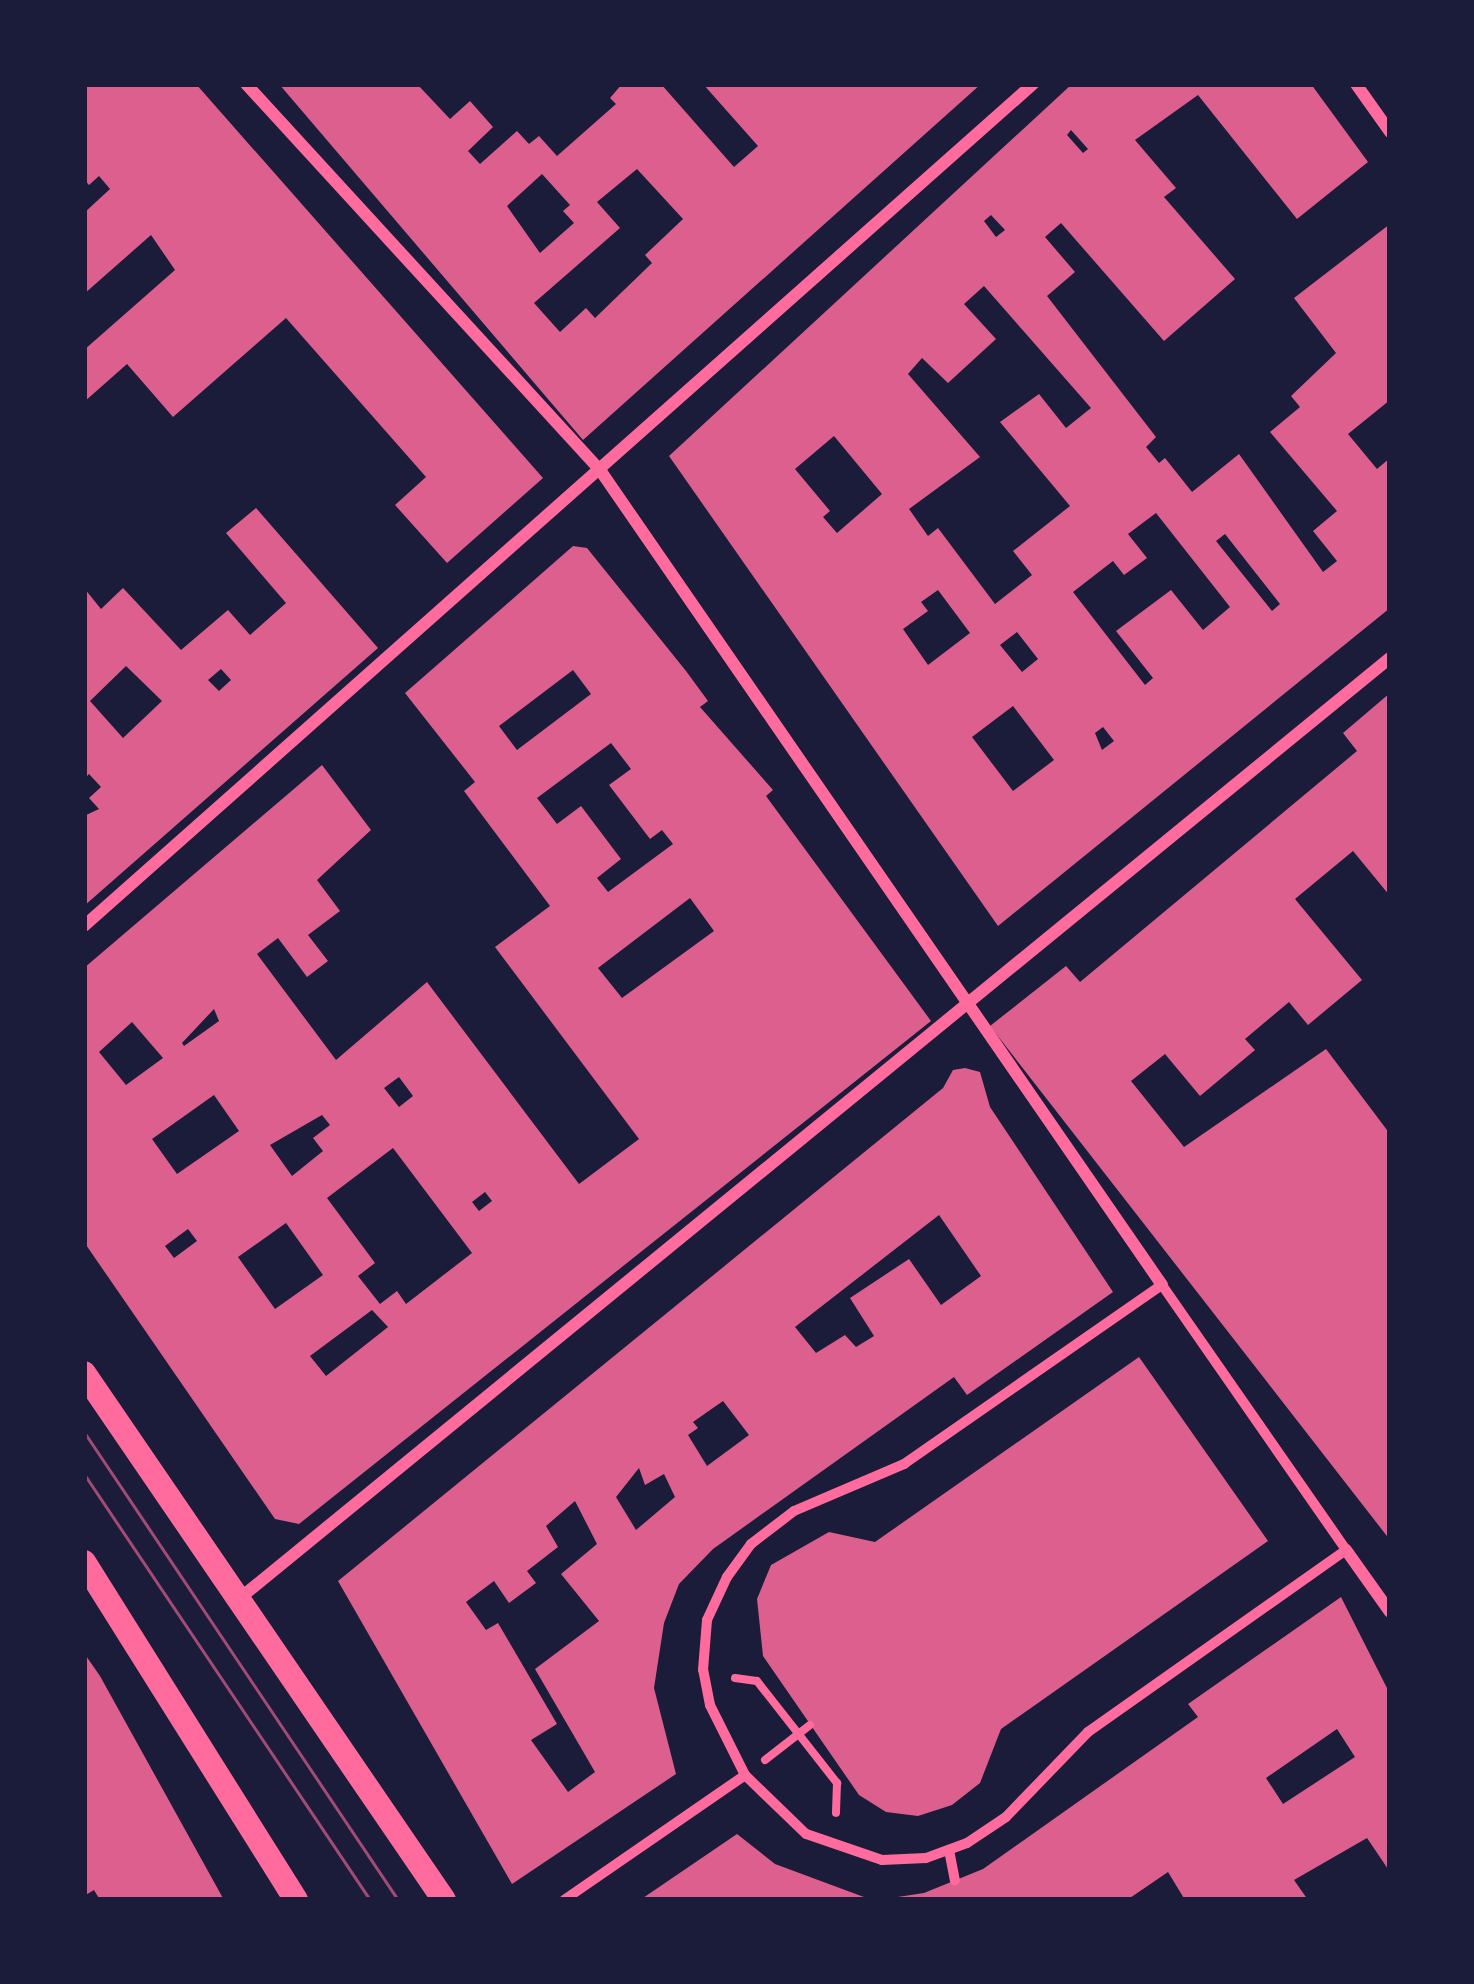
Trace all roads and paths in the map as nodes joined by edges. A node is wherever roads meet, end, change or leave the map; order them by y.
1 (246, 84) edge
2 (1033, 84) edge
3 (1356, 84) edge
4 (1390, 132) edge
5 (600, 470) junction
6 (1390, 658) edge
7 (84, 926) edge
8 (968, 1002) junction
9 (1162, 1285) junction
10 (84, 1373) edge
11 (1346, 1550) junction
12 (84, 1562) edge
13 (239, 1599) junction
14 (1390, 1612) edge
15 (710, 1705) junction
16 (811, 1725) dead end
17 (798, 1735) junction
18 (745, 1775) junction
19 (801, 1830) junction
20 (949, 1850) junction
21 (955, 1880) dead end
22 (296, 1900) edge
23 (444, 1900) edge
24 (564, 1900) edge

1 - 5 street
2 - 5 street
3 - 4 street
5 - 7 street
5 - 8 street
6 - 8 street
8 - 9 street
8 - 13 street
9 - 11 street
9 - 15 street
10 - 13 main road
11 - 14 street
11 - 20 street
12 - 22 main road
13 - 23 main road
15 - 17 path
15 - 18 street
16 - 17 path
17 - 19 path
18 - 19 street
18 - 24 street
19 - 20 street
20 - 21 street

